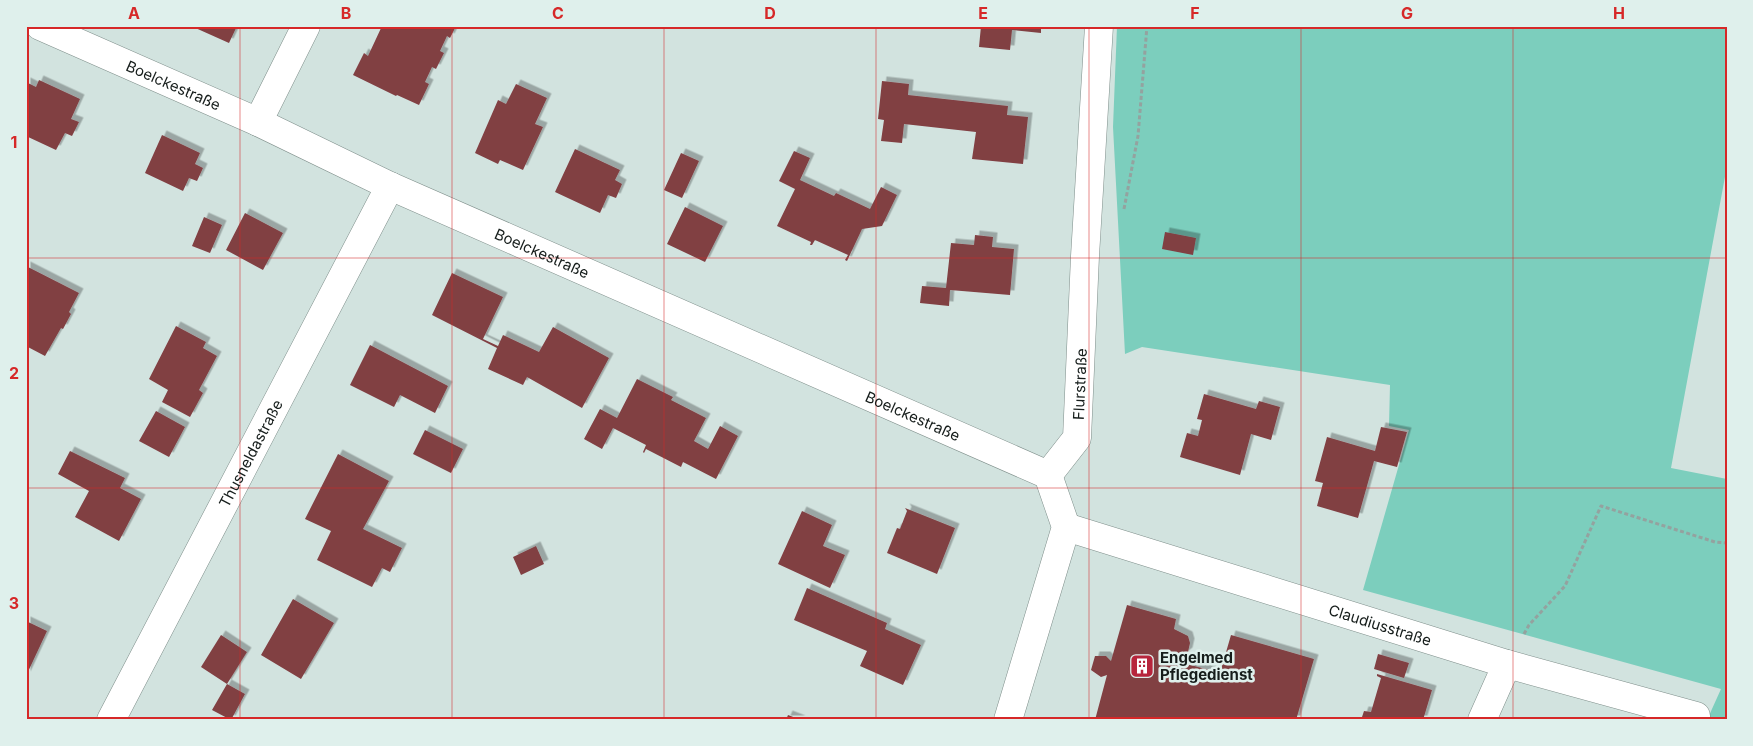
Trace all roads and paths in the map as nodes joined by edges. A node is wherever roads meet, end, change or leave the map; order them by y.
1 (40, 26) edge
2 (306, 26) edge
3 (1099, 26) edge
4 (1147, 26) edge
5 (258, 122) junction
6 (390, 186) junction
7 (1122, 218) dead end
8 (1048, 475) junction
9 (1066, 527) junction
10 (1727, 543) edge
11 (1507, 664) junction
12 (1696, 716) dead end
13 (111, 720) edge
14 (1008, 720) edge
15 (1482, 720) edge

1 - 5 street, Boelckestraße
2 - 5 street
3 - 8 street, Flurstraße
4 - 7 path
5 - 6 street, Boelckestraße
6 - 8 street, Boelckestraße
6 - 13 street, Thusneldastraße
8 - 9 street
9 - 11 street, Claudiusstraße
9 - 14 street
10 - 11 path
11 - 12 street, Claudiusstraße
11 - 15 street

